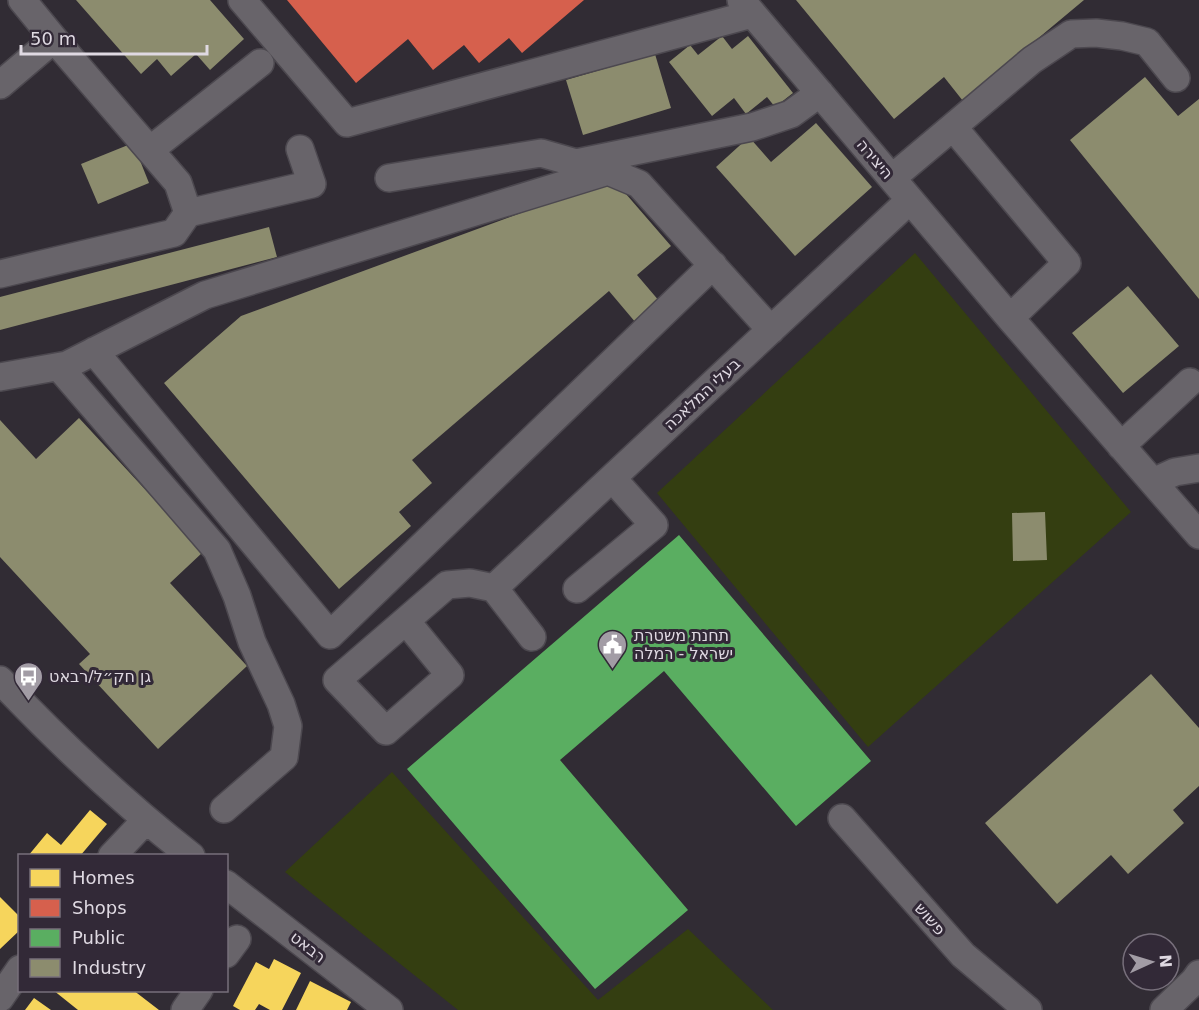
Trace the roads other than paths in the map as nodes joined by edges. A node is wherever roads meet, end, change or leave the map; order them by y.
1 (22, 0) edge
2 (242, 0) edge
3 (746, 7) edge
4 (54, 39) junction
5 (260, 63) dead end
6 (1176, 78) dead end
7 (0, 85) edge
8 (820, 93) junction
9 (952, 127) junction
10 (300, 149) dead end
11 (150, 150) junction
12 (389, 178) dead end
13 (892, 178) junction
14 (910, 200) junction
15 (188, 213) junction
16 (712, 265) junction
17 (0, 274) edge
18 (1010, 318) junction
19 (771, 330) junction
20 (94, 351) junction
21 (59, 367) junction
22 (0, 377) edge
23 (1190, 382) dead end
24 (1121, 446) junction
25 (1199, 468) edge
26 (612, 478) junction
27 (1153, 482) junction
28 (1199, 535) edge
29 (494, 588) junction
30 (577, 589) dead end
31 (406, 621) dead end
32 (532, 638) dead end
33 (0, 680) edge
34 (0, 692) edge
35 (42, 724) junction
36 (224, 808) dead end
37 (842, 818) dead end
38 (146, 820) junction
39 (113, 854) edge
40 (189, 854) edge
41 (228, 886) edge
42 (18, 972) edge
43 (1196, 977) edge
44 (198, 992) edge
45 (0, 998) edge
46 (185, 1010) edge
47 (389, 1010) edge
48 (1028, 1010) edge
49 (1164, 1010) edge
50 (1179, 1010) edge

1 - 4 street
2 - 3 street
3 - 8 street, היצירה
4 - 7 street
4 - 11 street
5 - 11 street
6 - 9 street
8 - 12 street
8 - 13 street, היצירה
9 - 13 street
9 - 18 street
10 - 15 street
11 - 15 street
13 - 14 street, היצירה
14 - 18 street, היצירה
14 - 19 street, בעלי המלאכה
15 - 17 street
16 - 19 street
16 - 20 street
16 - 20 street
18 - 24 street, היצירה
19 - 26 street, בעלי המלאכה
20 - 21 street
21 - 22 street
21 - 36 street
23 - 24 street
24 - 27 street, היצירה
25 - 27 street
26 - 29 street, בעלי המלאכה
26 - 30 street
27 - 28 street, היצירה
29 - 31 street
29 - 32 street
33 - 35 street
34 - 35 street
35 - 38 street
37 - 48 street, פשוש
38 - 39 street
38 - 40 street
41 - 47 street, רבאט
42 - 45 street
43 - 49 street
43 - 50 street
44 - 46 street

